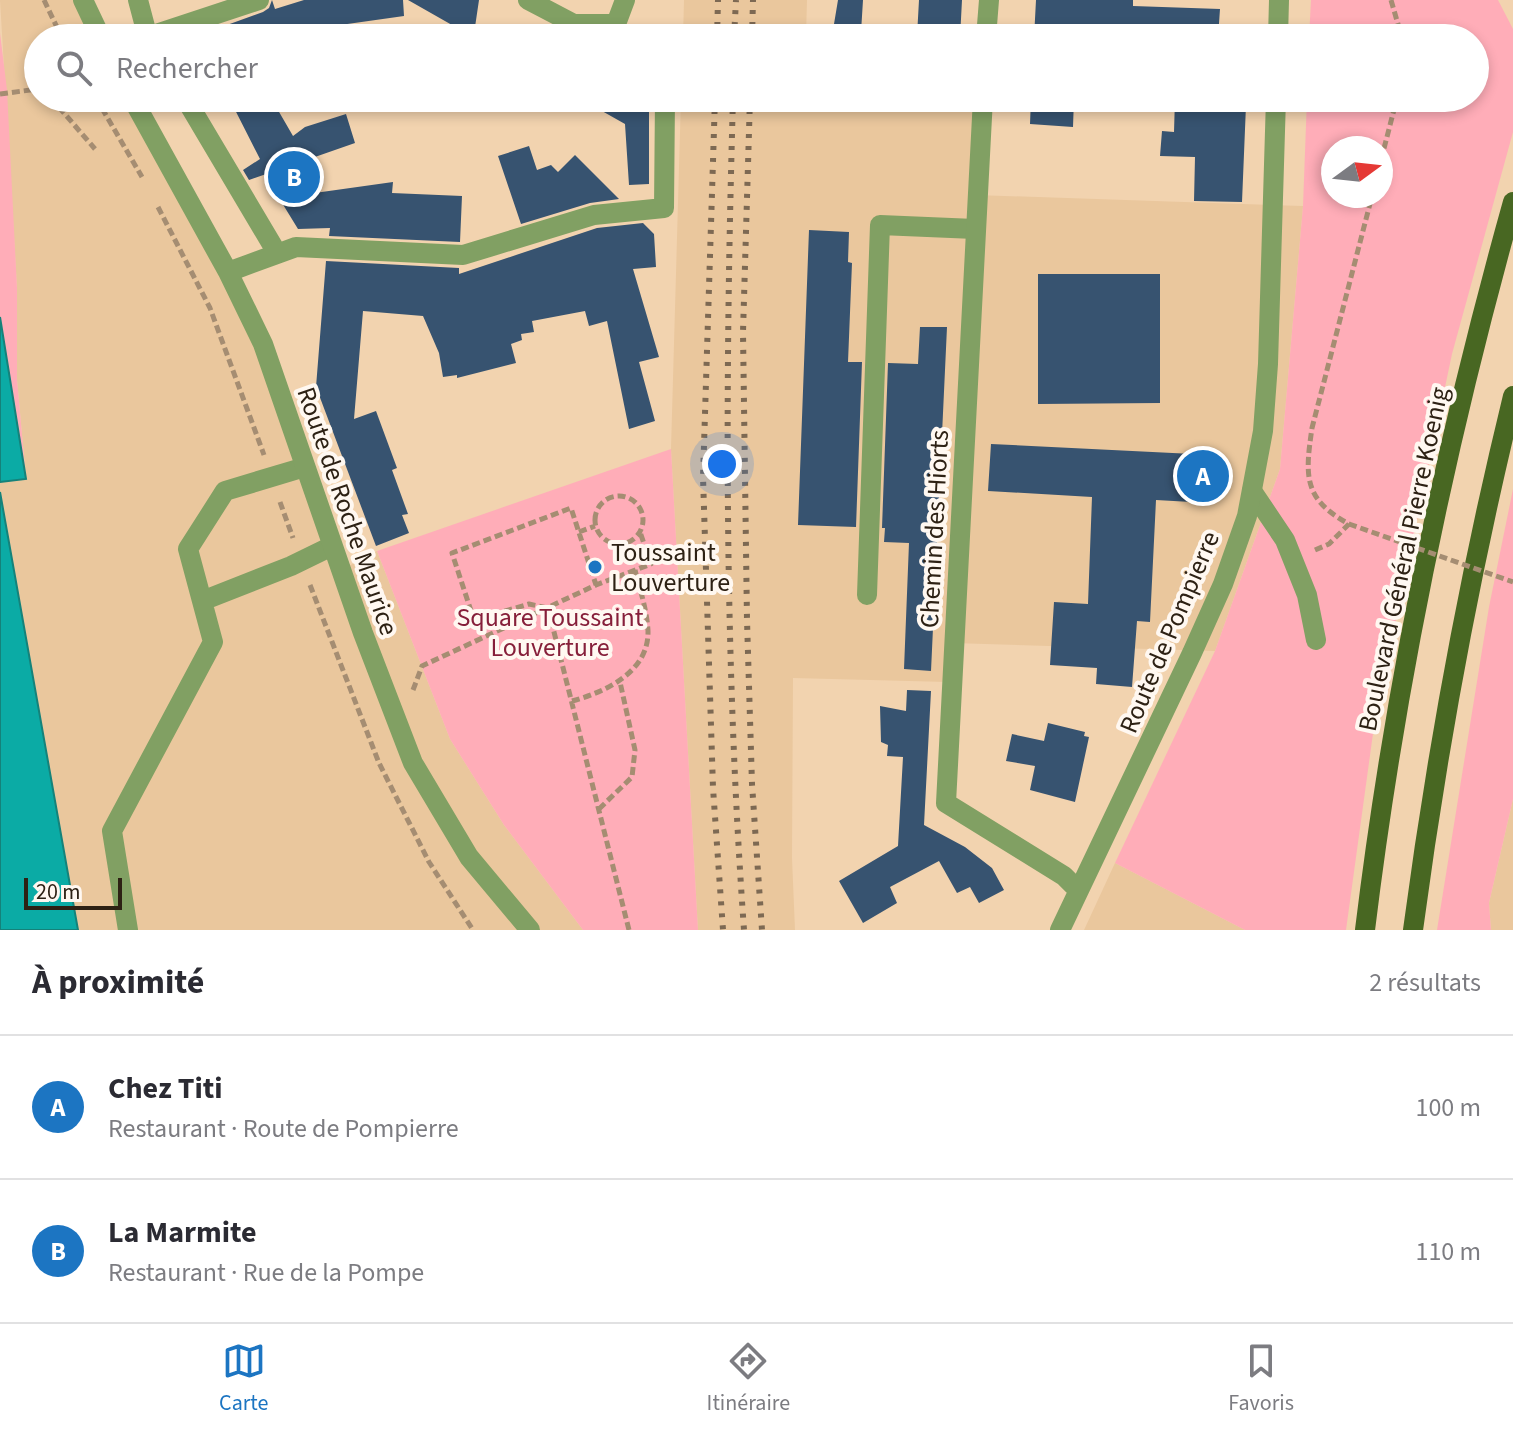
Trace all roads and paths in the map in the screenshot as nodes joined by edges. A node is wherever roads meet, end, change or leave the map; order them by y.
1 (44, 0) edge
2 (83, 0) edge
3 (138, 0) edge
4 (259, 0) edge
5 (528, 0) edge
6 (625, 0) edge
7 (989, 0) edge
8 (1279, 0) edge
9 (1391, 0) edge
10 (55, 24) edge
11 (94, 24) edge
12 (143, 24) edge
13 (188, 24) edge
14 (574, 24) edge
15 (622, 24) edge
16 (987, 24) edge
17 (1278, 24) edge
18 (1398, 24) edge
19 (24, 89) edge
20 (0, 94) edge
21 (63, 112) edge
22 (104, 112) edge
23 (140, 112) edge
24 (193, 112) edge
25 (665, 112) edge
26 (982, 112) edge
27 (1276, 112) edge
28 (1393, 112) edge
29 (1387, 136) edge
30 (95, 149) dead end
31 (146, 183) dead end
32 (153, 195) dead end
33 (1513, 202) edge
34 (1369, 208) edge
35 (975, 229) junction
36 (277, 253) junction
37 (228, 272) junction
38 (1513, 396) edge
39 (305, 467) junction
40 (272, 477) junction
41 (1252, 491) junction
42 (1349, 524) junction
43 (595, 526) junction
44 (579, 532) junction
45 (640, 532) junction
46 (332, 546) junction
47 (1291, 556) junction
48 (301, 561) junction
49 (635, 570) junction
50 (1513, 582) edge
51 (596, 585) junction
52 (867, 595) dead end
53 (202, 601) junction
54 (548, 608) junction
55 (1316, 640) dead end
56 (620, 682) junction
57 (572, 701) junction
58 (398, 729) junction
59 (599, 809) junction
60 (1078, 890) junction
61 (1066, 927) edge
62 (128, 930) edge
63 (473, 930) edge
64 (530, 930) edge
65 (629, 930) edge
66 (1365, 930) edge
67 (1413, 930) edge

1 - 10 path
2 - 11 street
3 - 12 street
4 - 13 street
5 - 14 street
6 - 15 street
7 - 16 street
8 - 17 street
9 - 18 path
19 - 20 path
21 - 30 path
22 - 31 path
23 - 37 street, Route de Roche Maurice
24 - 36 street
25 - 36 street
26 - 35 street, Chemin des Hiorts
27 - 41 street, Route de Pompierre
28 - 29 path
32 - 40 path
33 - 66 main road, Boulevard Général Pierre Koenig
34 - 42 path
35 - 52 street
35 - 60 street, Chemin des Hiorts
36 - 37 street
37 - 39 street, Route de Roche Maurice
38 - 67 main road
39 - 40 street
39 - 46 street, Route de Roche Maurice
40 - 48 path
40 - 53 street
41 - 47 street
41 - 60 street, Route de Pompierre
42 - 47 path
42 - 50 path, bridge
43 - 44 path
43 - 45 path
43 - 45 path
44 - 51 path
44 - 54 path
45 - 49 path
46 - 48 street
46 - 58 street, Route de Roche Maurice
47 - 55 street
48 - 53 street
48 - 63 path
49 - 51 path
49 - 56 path
51 - 54 path
53 - 62 street
54 - 57 path
54 - 58 path
56 - 57 path
56 - 59 path
57 - 59 path
58 - 64 street, Route de Roche Maurice
59 - 65 path
60 - 61 street, Route de Pompierre

